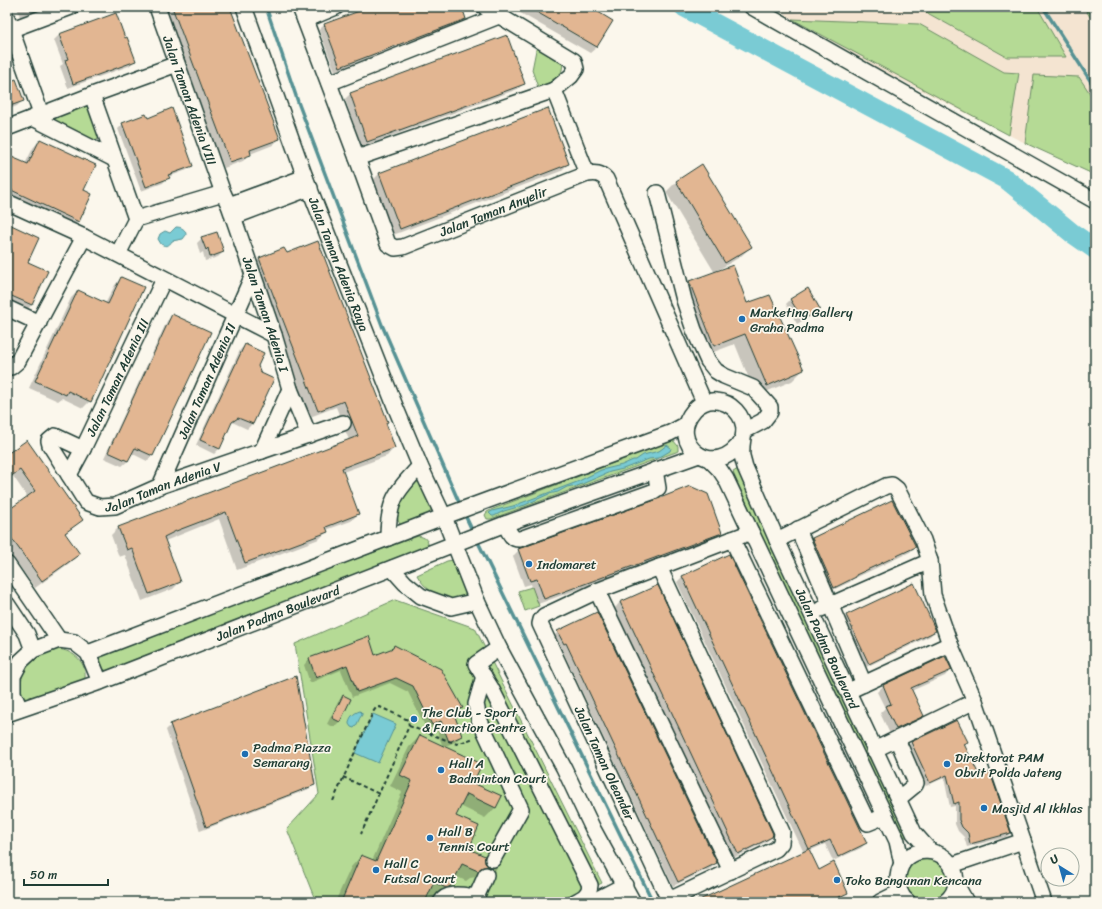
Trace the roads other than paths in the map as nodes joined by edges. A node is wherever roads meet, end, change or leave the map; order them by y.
1 (71, 7) edge
2 (157, 7) edge
3 (244, 7) edge
4 (336, 7) edge
5 (485, 7) edge
6 (752, 7) edge
7 (302, 13) edge
8 (499, 16) junction
9 (8, 26) edge
10 (177, 64) junction
11 (328, 83) junction
12 (554, 90) junction
13 (92, 95) junction
14 (37, 116) junction
15 (7, 128) edge
16 (358, 158) junction
17 (114, 159) junction
18 (587, 174) junction
19 (307, 183) junction
20 (657, 193) dead end
21 (1095, 201) edge
22 (7, 202) edge
23 (228, 205) junction
24 (136, 219) junction
25 (84, 237) junction
26 (118, 254) junction
27 (253, 276) junction
28 (164, 279) junction
29 (7, 308) edge
30 (235, 314) junction
31 (39, 323) junction
32 (274, 335) junction
33 (712, 366) junction
34 (7, 367) edge
35 (692, 374) junction
36 (290, 389) junction
37 (704, 402) junction
38 (343, 423) dead end
39 (685, 425) junction
40 (309, 435) junction
41 (743, 436) junction
42 (83, 449) junction
43 (262, 451) junction
44 (704, 457) junction
45 (420, 466) junction
46 (69, 475) junction
47 (160, 486) junction
48 (444, 517) junction
49 (798, 529) junction
50 (751, 532) junction
51 (388, 538) junction
52 (732, 539) junction
53 (777, 540) junction
54 (455, 544) junction
55 (930, 561) junction
56 (7, 564) edge
57 (659, 567) junction
58 (393, 568) junction
59 (598, 591) junction
60 (477, 601) junction
61 (7, 604) edge
62 (830, 606) junction
63 (811, 614) junction
64 (791, 616) junction
65 (773, 623) junction
66 (59, 640) junction
67 (950, 644) junction
68 (499, 648) junction
69 (32, 650) junction
70 (88, 652) junction
71 (480, 670) junction
72 (10, 677) edge
73 (100, 682) junction
74 (864, 684) junction
75 (847, 692) junction
76 (975, 702) junction
77 (832, 704) junction
78 (14, 712) edge
79 (814, 713) junction
80 (897, 739) junction
81 (518, 744) junction
82 (874, 750) junction
83 (496, 755) junction
84 (898, 799) junction
85 (885, 816) junction
86 (1023, 841) junction
87 (930, 851) junction
88 (493, 859) dead end
89 (902, 864) junction
90 (952, 865) junction
91 (731, 871) junction
92 (486, 875) dead end
93 (956, 884) junction
94 (624, 885) junction
95 (904, 897) edge
96 (476, 899) edge
97 (670, 901) edge
98 (441, 902) edge
99 (575, 902) edge
100 (592, 902) edge
101 (633, 902) edge
102 (880, 902) edge
103 (945, 902) edge
104 (966, 902) edge
105 (1044, 902) edge

1 - 9 street
2 - 10 street, Jalan Taman Adenia VIII
3 - 19 street, Jalan Taman Adenia Raya
4 - 7 street
5 - 8 street
6 - 21 street
7 - 11 street, Jalan Taman Anyelir
8 - 11 street
8 - 12 street
9 - 14 street
10 - 13 street
10 - 23 street, Jalan Taman Adenia VIII
11 - 16 street, Jalan Taman Anyelir
12 - 16 street
12 - 18 street
13 - 14 street
13 - 17 street
14 - 15 street
14 - 17 street
16 - 18 street, Jalan Taman Anyelir
17 - 24 street
18 - 35 street
19 - 23 street
19 - 45 street, Jalan Taman Adenia Raya
20 - 33 street
22 - 25 street
23 - 24 street
23 - 27 street, Jalan Taman Adenia I
24 - 26 street
25 - 26 street
25 - 31 street
26 - 28 street
27 - 30 street, Jalan Taman Adenia II
27 - 32 street, Jalan Taman Adenia I
28 - 30 street
28 - 42 street, Jalan Taman Adenia III
29 - 31 street
30 - 32 street
30 - 47 street, Jalan Taman Adenia II
31 - 34 street
32 - 36 street, Jalan Taman Adenia I
33 - 35 street
33 - 41 street
35 - 37 street
36 - 40 street, Jalan Taman Adenia I
36 - 43 street
37 - 39 street
37 - 41 street
38 - 40 street, Jalan Taman Adenia V
39 - 44 street
39 - 48 street
40 - 43 street, Jalan Taman Adenia V
41 - 44 street
41 - 53 street, Jalan Padma Boulevard
42 - 46 street, Jalan Taman Adenia III
42 - 46 street, Jalan Taman Adenia V
43 - 47 street, Jalan Taman Adenia V
44 - 50 street, Jalan Padma Boulevard
44 - 54 street, Jalan Padma Boulevard
45 - 48 street, Jalan Taman Adenia Raya
45 - 51 street
46 - 47 street, Jalan Taman Adenia V
48 - 51 street
48 - 54 street, Jalan Taman Adenia Raya
49 - 53 street
49 - 55 street
49 - 62 street
50 - 52 street
50 - 64 street, Jalan Padma Boulevard
51 - 70 street
52 - 57 street
52 - 65 street
53 - 63 street, Jalan Padma Boulevard
54 - 58 street, Jalan Padma Boulevard
54 - 60 street, Jalan Taman Adenia Raya
55 - 62 street
55 - 67 street
56 - 66 street
57 - 59 street
57 - 91 street
58 - 60 street
58 - 73 street, Jalan Padma Boulevard
59 - 91 street
59 - 97 street, Jalan Taman Oleander
60 - 68 street, Jalan Taman Adenia Raya
61 - 69 street
62 - 63 street
62 - 74 street
63 - 75 street, Jalan Padma Boulevard
64 - 65 street
64 - 77 street, Jalan Padma Boulevard
65 - 79 street
66 - 69 street
66 - 70 street
67 - 74 street
67 - 76 street
68 - 71 street
68 - 94 street, Jalan Taman Adenia Raya
69 - 72 street
70 - 73 street
71 - 81 street
71 - 83 street
72 - 78 street
73 - 78 street, Jalan Padma Boulevard
74 - 75 street
75 - 82 street, Jalan Padma Boulevard
76 - 80 street
76 - 86 street
77 - 79 street
77 - 85 street, Jalan Padma Boulevard
79 - 85 street
80 - 82 street
80 - 84 street
81 - 83 street
81 - 99 street
82 - 84 street, Jalan Padma Boulevard
83 - 88 street
84 - 87 street, Jalan Padma Boulevard
85 - 89 street, Jalan Padma Boulevard
86 - 90 street
86 - 105 street
87 - 89 street
87 - 90 street
89 - 95 street
90 - 93 street
91 - 97 street
92 - 96 street
93 - 103 street
93 - 104 street
94 - 100 street
94 - 101 street, Jalan Taman Adenia Raya
95 - 102 street
96 - 98 street

